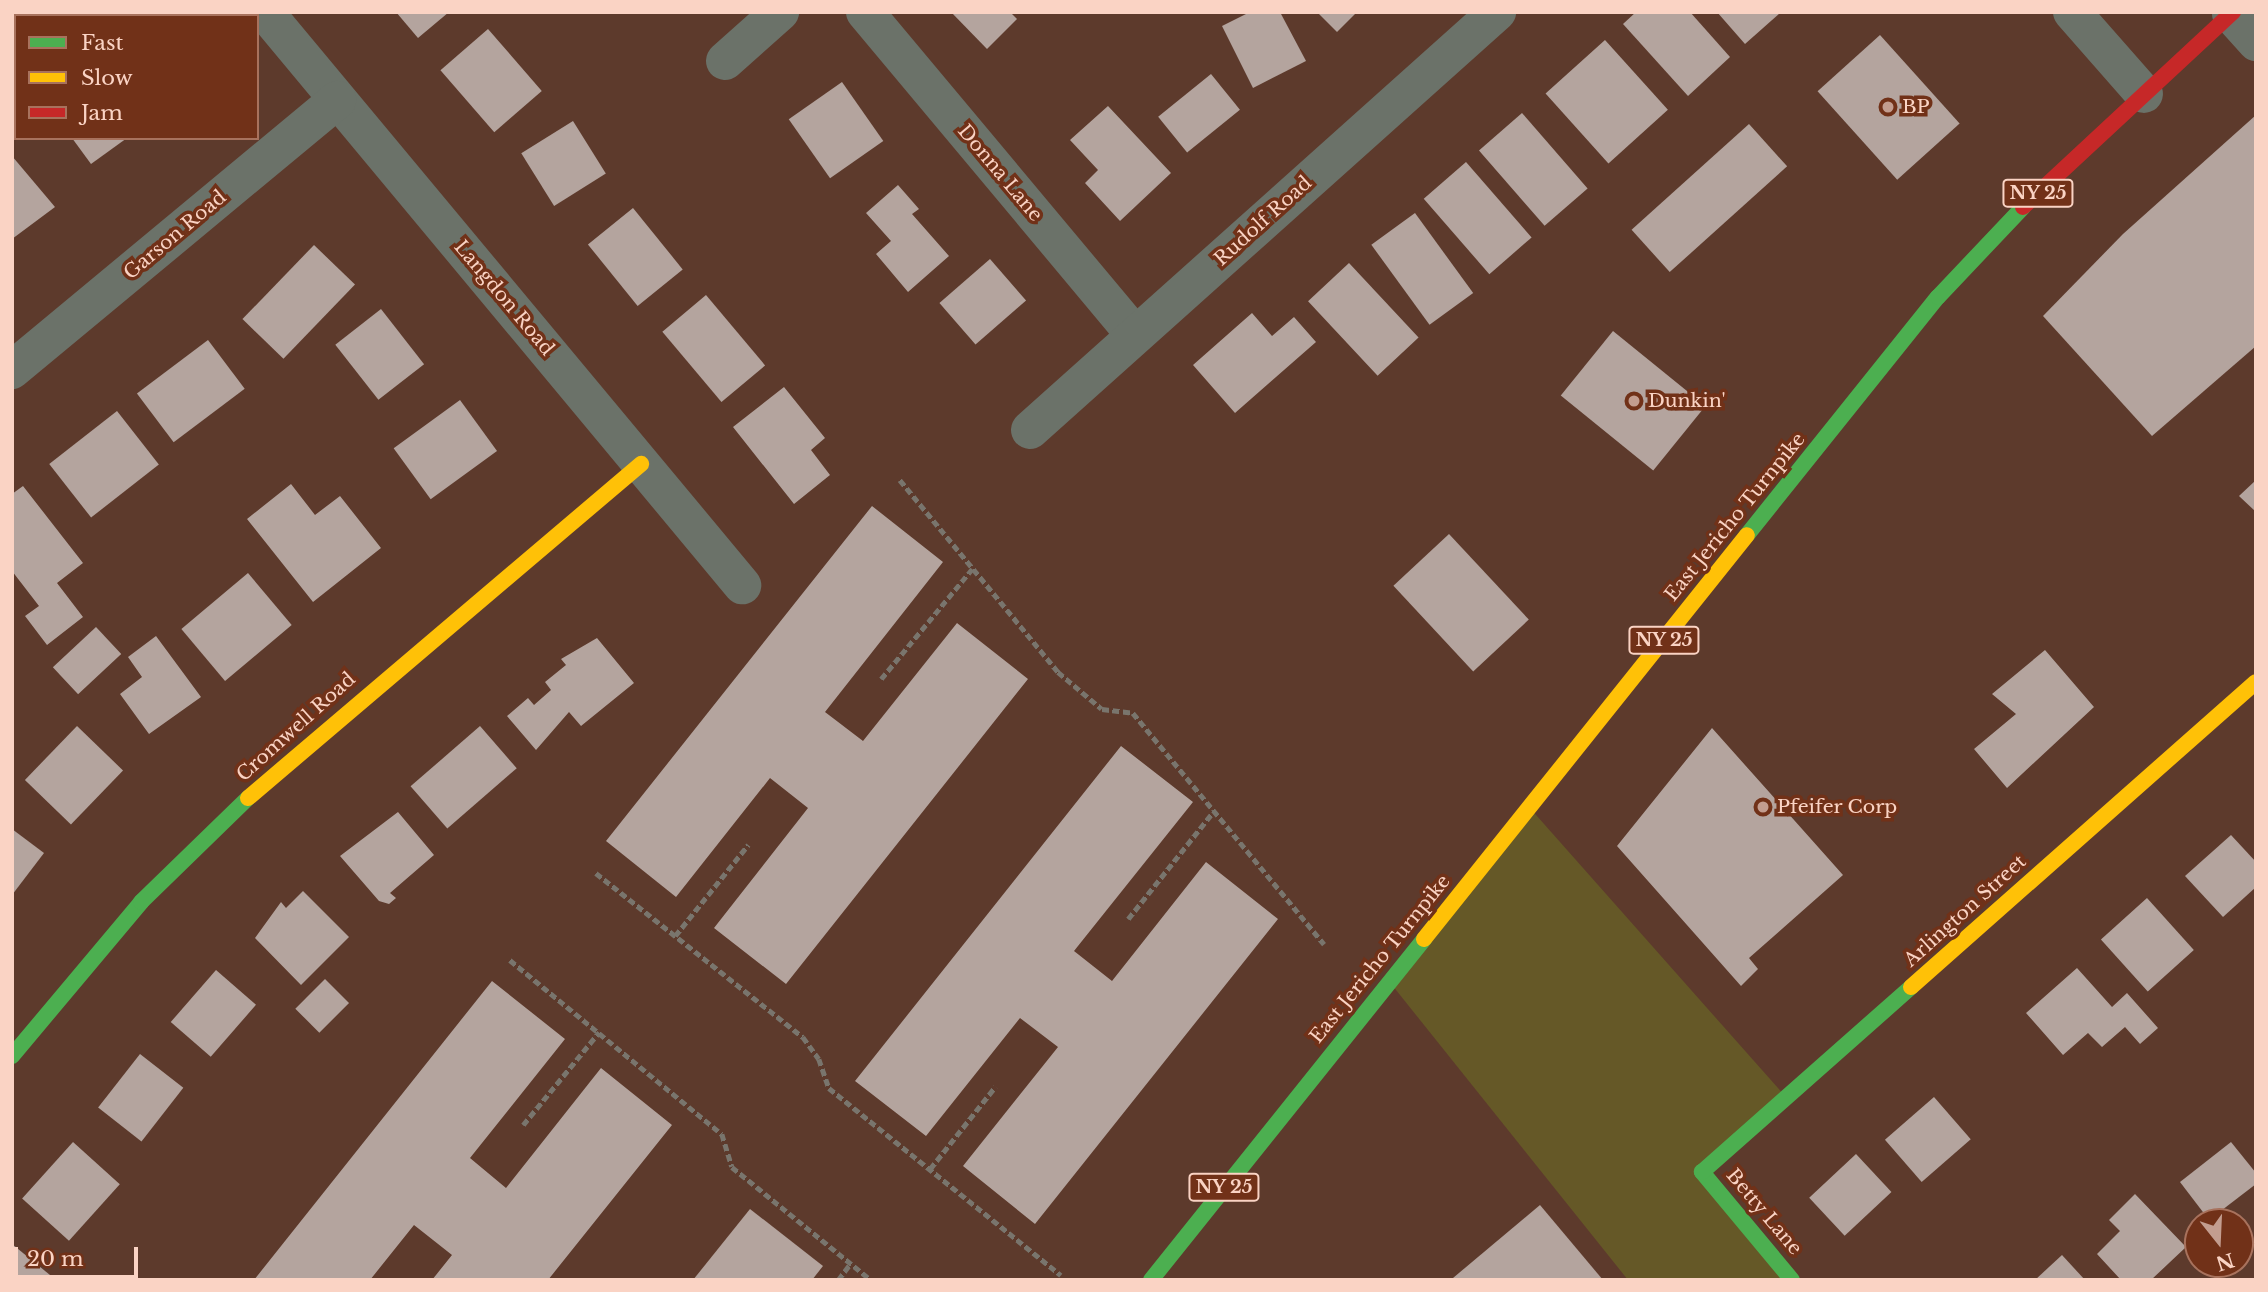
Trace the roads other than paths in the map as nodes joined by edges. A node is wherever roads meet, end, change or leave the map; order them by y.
1 (265, 12) edge
2 (780, 12) edge
3 (865, 12) edge
4 (1497, 12) edge
5 (2072, 12) edge
6 (2232, 13) edge
7 (2256, 42) edge
8 (725, 61) dead end
9 (2144, 94) junction
10 (337, 100) junction
11 (1135, 335) junction
12 (12, 370) edge
13 (1030, 430) dead end
14 (641, 464) junction
15 (742, 585) dead end
16 (2256, 682) edge
17 (12, 1056) edge
18 (1702, 1172) joint
19 (1150, 1280) edge
20 (1793, 1280) edge

1 - 10 street, Langdon Road
2 - 8 street
3 - 11 street, Donna Lane
4 - 11 street, Rudolf Road
5 - 9 street
6 - 7 street
6 - 9 street, East Jericho Turnpike / NY 25
9 - 19 street, East Jericho Turnpike / NY 25
10 - 12 street, Garson Road
10 - 14 street, Langdon Road
11 - 13 street, Rudolf Road
14 - 15 street, Langdon Road
14 - 17 street, Cromwell Road
16 - 18 street, Arlington Street
18 - 20 street, Betty Lane

